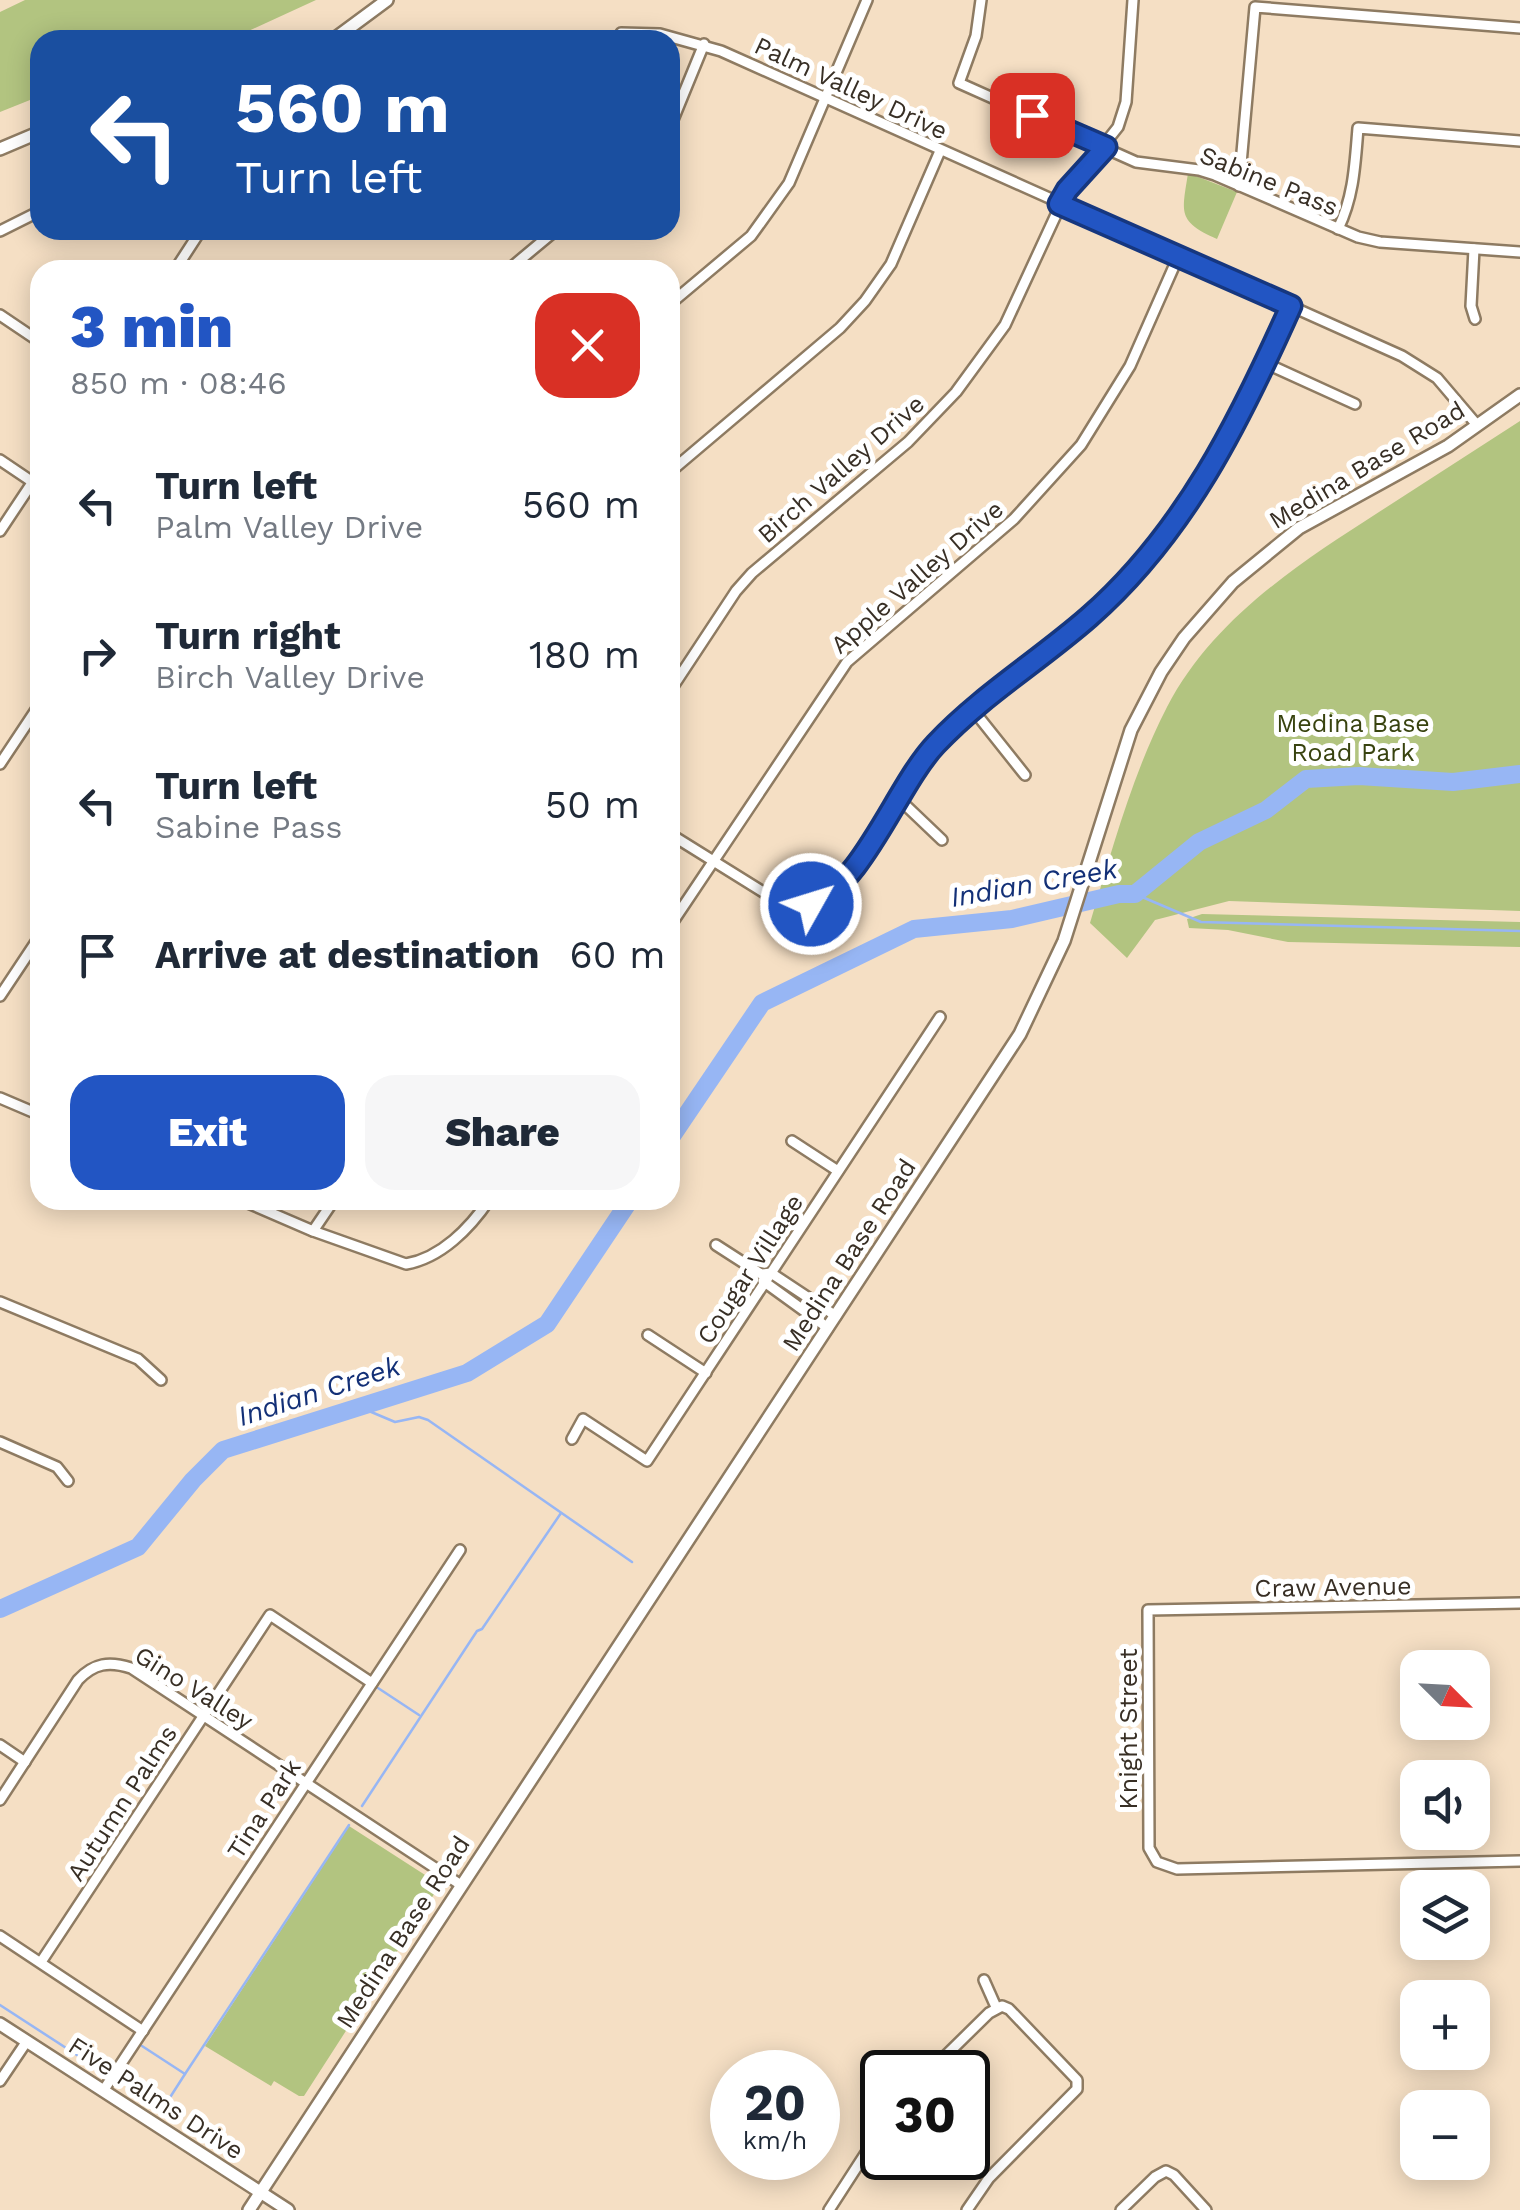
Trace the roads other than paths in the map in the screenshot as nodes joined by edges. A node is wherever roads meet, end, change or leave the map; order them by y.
1 (387, 0) edge
2 (867, 0) edge
3 (981, 0) edge
4 (1133, 0) edge
5 (1520, 28) edge
6 (346, 30) edge
7 (680, 39) edge
8 (704, 44) junction
9 (826, 99) junction
10 (680, 103) edge
11 (30, 136) edge
12 (1520, 141) edge
13 (1106, 147) junction
14 (0, 148) edge
15 (940, 151) junction
16 (1239, 186) junction
17 (1059, 204) junction
18 (30, 216) edge
19 (1338, 230) junction
20 (0, 231) edge
21 (544, 240) edge
22 (1474, 249) junction
23 (1520, 252) edge
24 (1179, 256) junction
25 (520, 260) edge
26 (680, 296) edge
27 (1291, 306) junction
28 (0, 315) edge
29 (1476, 319) dead end
30 (30, 335) edge
31 (1265, 363) junction
32 (1520, 396) edge
33 (1355, 404) dead end
34 (1478, 425) junction
35 (0, 460) edge
36 (680, 464) edge
37 (30, 480) edge
38 (30, 492) edge
39 (0, 531) edge
40 (680, 677) edge
41 (974, 711) junction
42 (30, 719) edge
43 (0, 764) edge
44 (1025, 775) dead end
45 (899, 799) junction
46 (680, 840) edge
47 (942, 840) dead end
48 (712, 861) junction
49 (680, 911) edge
50 (30, 951) edge
51 (0, 996) edge
52 (940, 1016) dead end
53 (0, 1098) edge
54 (30, 1111) edge
55 (792, 1141) dead end
56 (838, 1172) junction
57 (265, 1210) edge
58 (327, 1210) edge
59 (482, 1210) edge
60 (313, 1231) junction
61 (716, 1245) dead end
62 (765, 1277) junction
63 (0, 1302) edge
64 (836, 1316) junction
65 (828, 1328) junction
66 (648, 1335) dead end
67 (706, 1372) junction
68 (161, 1380) dead end
69 (572, 1439) dead end
70 (0, 1442) edge
71 (68, 1481) dead end
72 (460, 1550) dead end
73 (1520, 1603) edge
74 (1148, 1610) joint
75 (372, 1683) junction
76 (203, 1716) junction
77 (0, 1746) edge
78 (25, 1762) junction
79 (305, 1783) junction
80 (0, 1800) edge
81 (1520, 1861) edge
82 (461, 1885) junction
83 (0, 1936) edge
84 (41, 1962) junction
85 (984, 1980) dead end
86 (996, 2007) junction
87 (0, 2024) edge
88 (143, 2031) junction
89 (27, 2041) junction
90 (952, 2050) edge
91 (0, 2081) edge
92 (104, 2091) junction
93 (860, 2162) edge
94 (259, 2192) junction
95 (1205, 2209) edge
96 (249, 2210) edge
97 (288, 2210) edge
98 (829, 2210) edge
99 (968, 2210) edge
100 (1121, 2210) edge

1 - 6 street
2 - 9 street
3 - 13 street, Sabine Pass
4 - 13 street, Birch Valley Drive
5 - 16 street
7 - 8 street, Palm Valley Drive
8 - 9 street, Palm Valley Drive
8 - 10 street
9 - 15 street, Palm Valley Drive
9 - 26 street
11 - 14 street
12 - 19 street
13 - 16 street, Sabine Pass
13 - 17 street, Birch Valley Drive
15 - 17 street, Palm Valley Drive
15 - 36 street
16 - 19 street, Sabine Pass
17 - 24 street, Palm Valley Drive
17 - 40 street, Birch Valley Drive
18 - 20 street
19 - 22 street, Sabine Pass
21 - 25 street
22 - 23 street, Sabine Pass
22 - 29 street
24 - 27 street, Palm Valley Drive
24 - 48 street, Apple Valley Drive
27 - 31 street
27 - 34 street, Palm Valley Drive
28 - 30 street
31 - 33 street
31 - 41 street
32 - 34 street, Medina Base Road
34 - 64 street, Medina Base Road
35 - 37 street
38 - 39 street
41 - 44 street
41 - 45 street
42 - 43 street
45 - 47 street
45 - 48 street
46 - 48 street
48 - 49 street, Apple Valley Drive
50 - 51 street
52 - 56 street, Cougar Village
53 - 54 street
55 - 56 street
56 - 62 street, Cougar Village
57 - 60 street
58 - 60 street
59 - 60 street
61 - 62 street
62 - 64 street
62 - 65 street
62 - 67 street, Cougar Village
63 - 68 street
64 - 65 street, Medina Base Road
65 - 82 street, Medina Base Road
66 - 67 street
67 - 69 street, Cougar Village
70 - 71 street
72 - 75 street, Tina Park
73 - 74 street, Craw Avenue
74 - 81 street, Knight Street
75 - 76 street, Autumn Palms
75 - 79 street, Tina Park
76 - 78 street, Gino Valley
76 - 79 street, Gino Valley
76 - 84 street, Autumn Palms
77 - 78 street
78 - 80 street
79 - 82 street, Gino Valley
79 - 88 street, Tina Park
82 - 94 street, Medina Base Road
83 - 84 street
84 - 88 street
85 - 86 street
86 - 90 street
86 - 99 street
87 - 89 street, Five Palms Drive
88 - 92 street, Tina Park
89 - 91 street
89 - 92 street, Five Palms Drive
92 - 94 street, Five Palms Drive
93 - 98 street
94 - 96 street, Medina Base Road
94 - 97 street, Five Palms Drive
95 - 100 street

